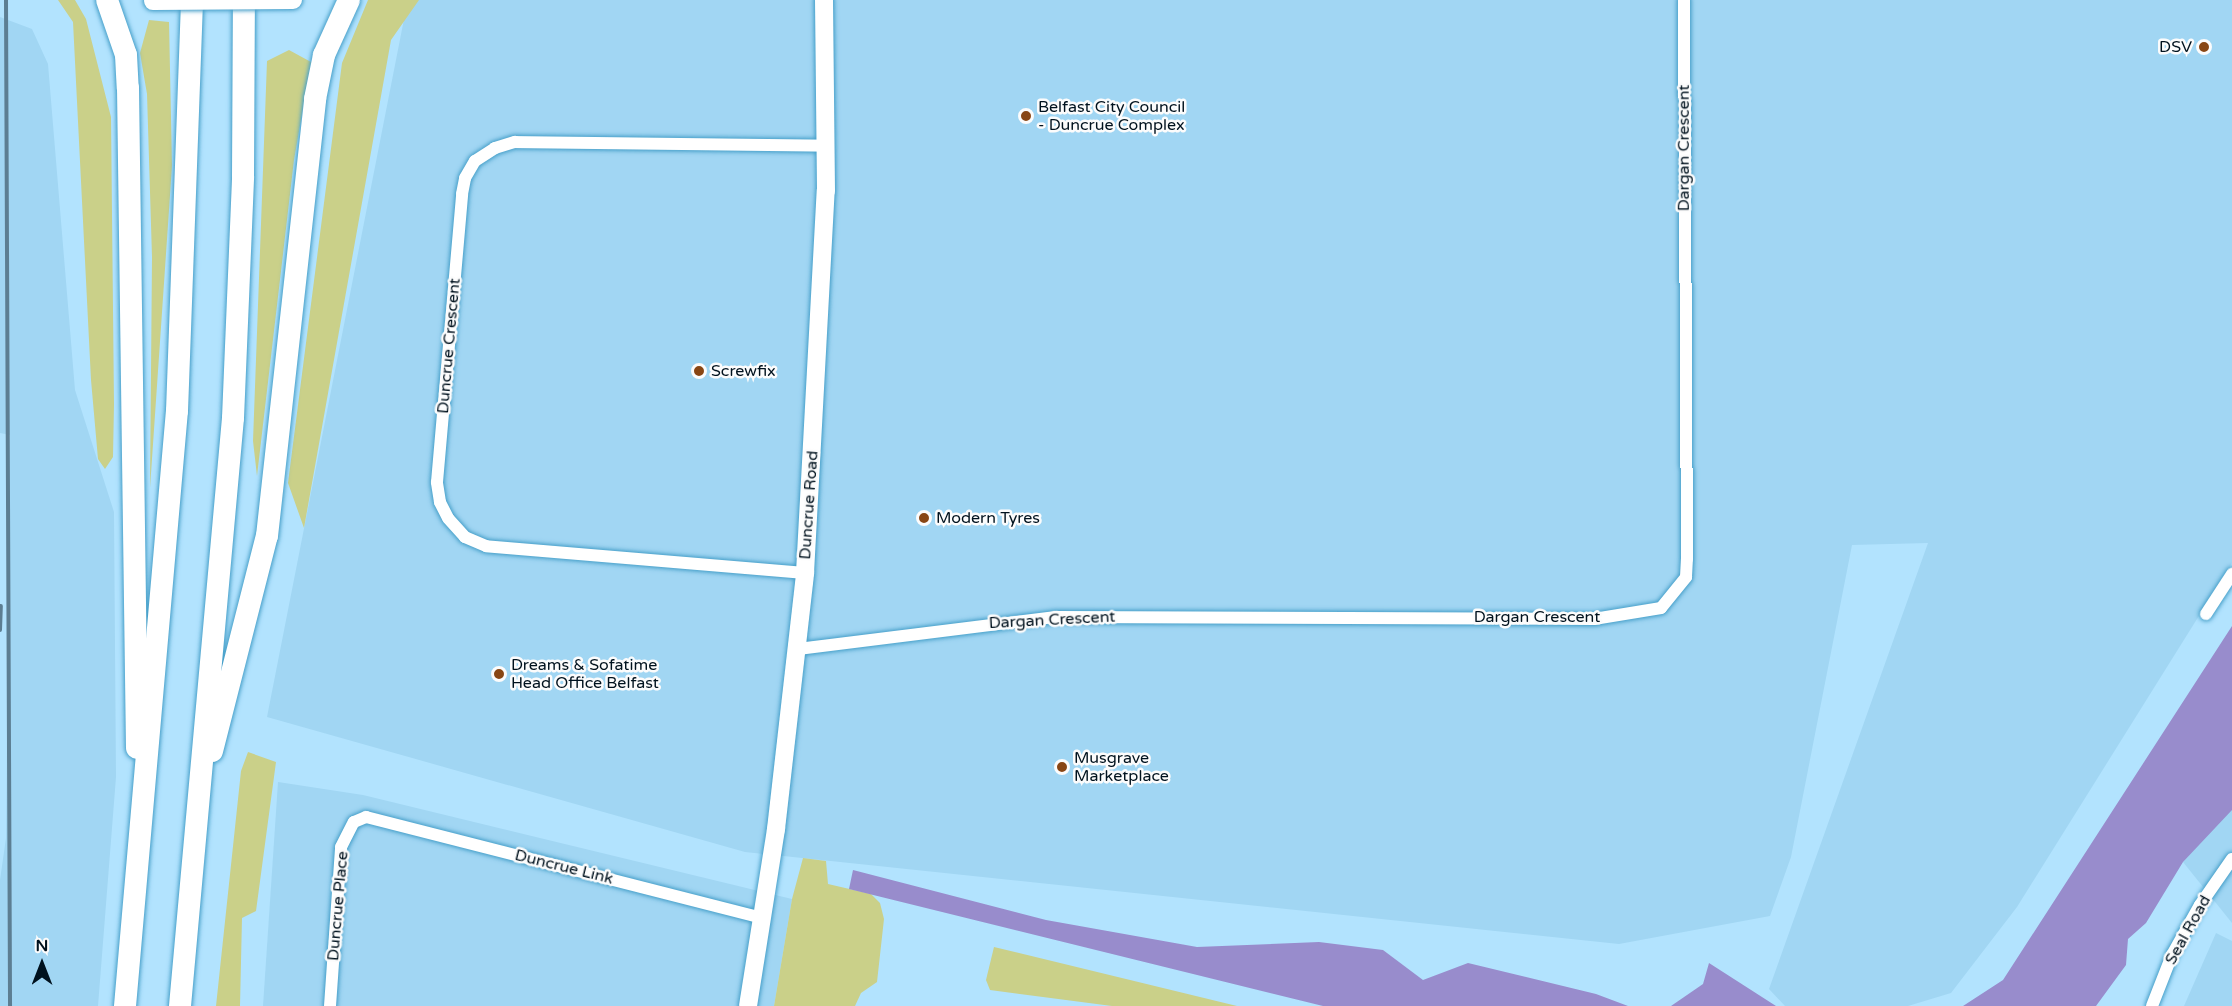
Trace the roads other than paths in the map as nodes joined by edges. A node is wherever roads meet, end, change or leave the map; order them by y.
1 (107, 0) edge
2 (151, 0) edge
3 (192, 0) edge
4 (244, 0) edge
5 (293, 0) edge
6 (349, 0) edge
7 (824, 0) edge
8 (1684, 0) edge
9 (826, 146) junction
10 (805, 573) junction
11 (2232, 574) edge
12 (2206, 614) dead end
13 (798, 649) junction
14 (199, 788) junction
15 (142, 812) junction
16 (366, 817) joint
17 (2232, 859) edge
18 (763, 918) junction
19 (125, 1006) edge
20 (180, 1006) edge
21 (330, 1006) edge
22 (748, 1006) edge
23 (2152, 1006) edge

1 - 15 highway
2 - 5 street, bridge
3 - 15 highway
4 - 14 highway
6 - 14 highway
7 - 9 street, Duncrue Road
8 - 13 street, Dargan Crescent
9 - 10 street, Duncrue Road
9 - 10 street, Duncrue Crescent
10 - 13 street, Duncrue Road
11 - 12 street
13 - 18 street, Duncrue Road
14 - 20 highway
15 - 19 highway
16 - 18 street, Duncrue Link
16 - 21 street, Duncrue Place
17 - 23 street, Seal Road
18 - 22 street, Duncrue Road

